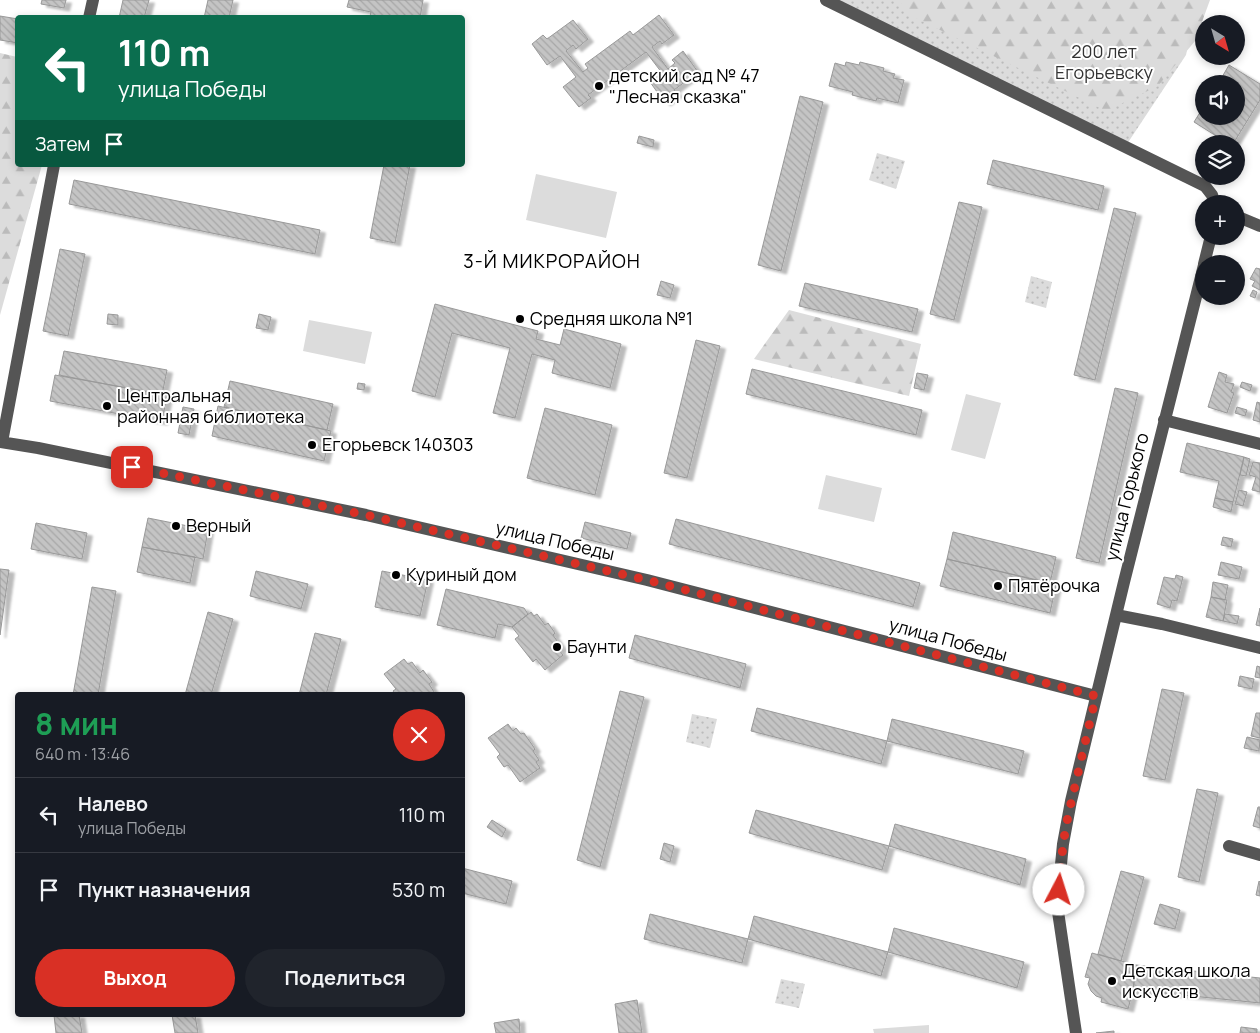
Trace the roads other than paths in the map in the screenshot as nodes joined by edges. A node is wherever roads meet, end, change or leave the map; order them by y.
1 (93, 0) edge
2 (826, 0) edge
3 (90, 15) edge
4 (54, 167) edge
5 (1211, 195) edge
6 (1245, 220) edge
7 (1260, 226) edge
8 (1195, 299) edge
9 (1164, 420) junction
10 (1, 442) edge
11 (1260, 444) edge
12 (1116, 615) junction
13 (1260, 648) edge
14 (1096, 696) junction
15 (1229, 846) dead end
16 (1260, 855) edge
17 (1076, 1033) edge

1 - 3 street
2 - 5 street
4 - 10 street
6 - 7 street
8 - 9 street, улица Горького
9 - 11 street
9 - 12 street, улица Горького
10 - 14 street, улица Победы
12 - 13 street
12 - 14 street, улица Горького
14 - 17 street, улица Горького
15 - 16 street

